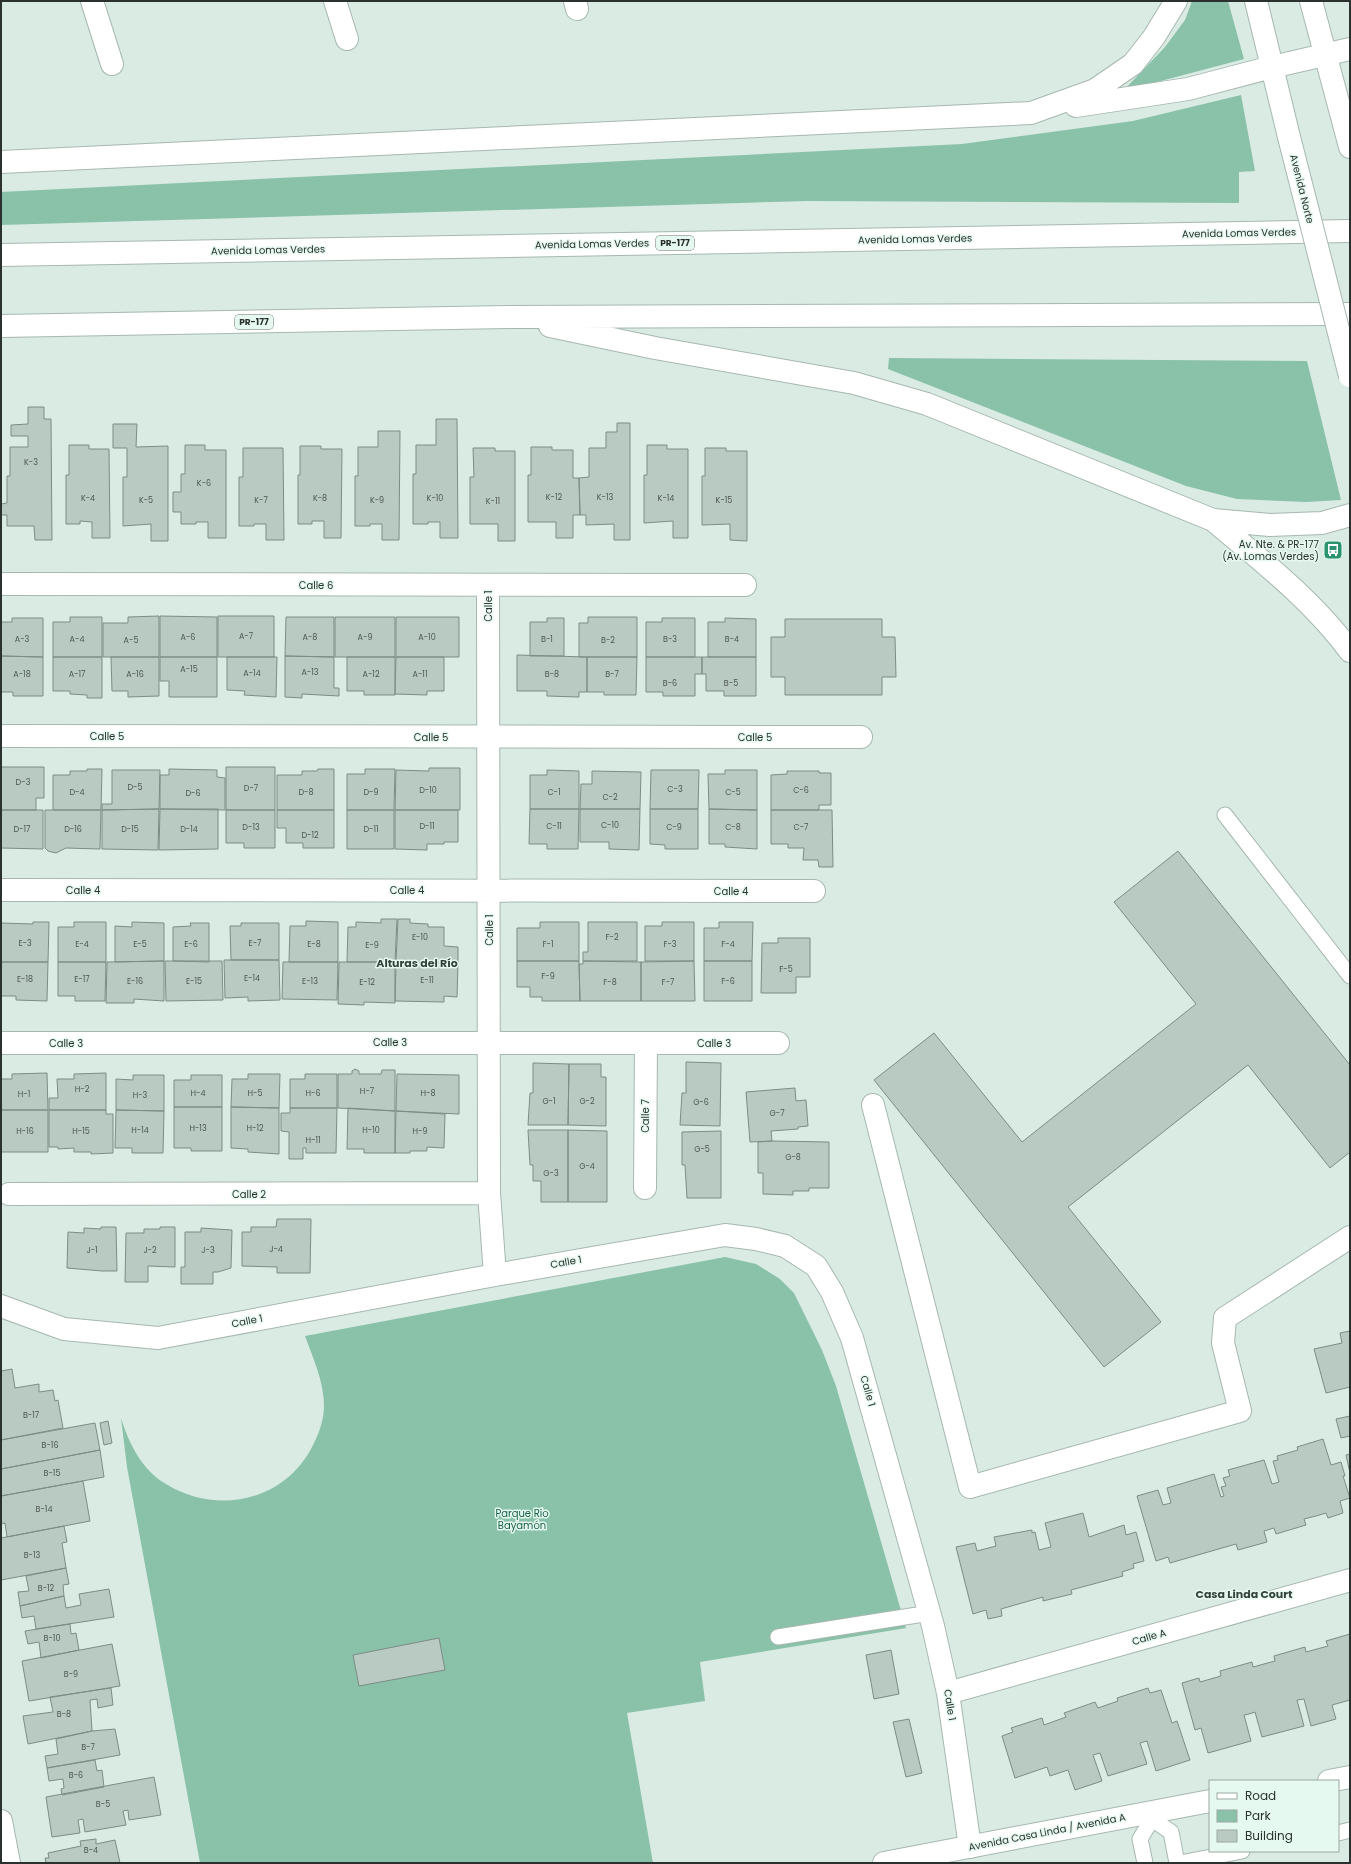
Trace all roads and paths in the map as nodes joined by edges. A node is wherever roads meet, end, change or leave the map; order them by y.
1 (92, 1) edge
2 (335, 1) edge
3 (1176, 1) edge
4 (1256, 1) edge
5 (1311, 1) edge
6 (347, 39) dead end
7 (1350, 49) edge
8 (1325, 54) junction
9 (112, 64) dead end
10 (1272, 67) junction
11 (1031, 113) junction
12 (1349, 142) edge
13 (1, 162) edge
14 (1350, 231) edge
15 (1, 255) edge
16 (1350, 314) edge
17 (508, 317) junction
18 (1, 326) edge
19 (1350, 376) edge
20 (1350, 515) edge
21 (1214, 520) junction
22 (1, 584) edge
23 (488, 585) junction
24 (745, 585) dead end
25 (1350, 651) edge
26 (1, 736) edge
27 (861, 737) dead end
28 (488, 738) junction
29 (1225, 814) dead end
30 (1, 890) edge
31 (488, 890) junction
32 (814, 891) dead end
33 (1350, 976) edge
34 (489, 1042) junction
35 (1, 1043) edge
36 (646, 1043) junction
37 (778, 1043) dead end
38 (873, 1105) dead end
39 (645, 1188) dead end
40 (489, 1193) junction
41 (9, 1194) dead end
42 (1350, 1237) edge
43 (495, 1275) junction
44 (1, 1306) edge
45 (1350, 1580) edge
46 (930, 1613) junction
47 (778, 1637) dead end
48 (948, 1693) junction
49 (1350, 1777) edge
50 (1334, 1780) edge
51 (1209, 1801) edge
52 (1151, 1815) junction
53 (1, 1821) edge
54 (1350, 1830) edge
55 (1339, 1833) edge
56 (970, 1847) junction
57 (1237, 1852) edge
58 (6, 1858) edge
59 (893, 1862) edge
60 (1145, 1863) edge
61 (1177, 1863) edge
62 (1180, 1863) edge

1 - 9 main road
2 - 6 main road
3 - 11 main road
4 - 10 main road, Avenida Norte
5 - 8 main road
7 - 8 main road
8 - 10 main road
8 - 12 main road
10 - 11 main road
10 - 19 main road, Avenida Norte, bridge
11 - 13 main road
14 - 15 main road, Avenida Lomas Verdes / PR-177
16 - 17 main road, PR-177
17 - 18 main road, PR-177
17 - 21 main road
20 - 21 main road
21 - 25 main road
22 - 23 main road, Calle 6
23 - 24 main road, Calle 6
23 - 28 main road, Calle 1
26 - 28 main road, Calle 5
27 - 28 main road, Calle 5
28 - 31 main road, Calle 1
29 - 33 lane
30 - 31 main road, Calle 4
31 - 32 main road, Calle 4
31 - 34 main road, Calle 1
34 - 35 main road, Calle 3
34 - 36 main road, Calle 3
34 - 40 main road, Calle 1
36 - 37 main road, Calle 3
36 - 39 main road, Calle 7
38 - 42 main road
40 - 41 main road, Calle 2
40 - 43 main road, Calle 1
43 - 44 main road, Calle 1
43 - 46 main road, Calle 1
45 - 48 main road, Calle A
46 - 47 lane
46 - 48 main road, Calle 1
48 - 56 main road, Calle 1
49 - 50 main road
51 - 52 main road, Avenida Casa Linda / Avenida A
52 - 56 main road, Avenida Casa Linda / Avenida A
52 - 60 lane
52 - 61 lane
53 - 58 main road
54 - 55 lane
56 - 59 main road, Avenida Casa Linda / Avenida A
57 - 62 lane

